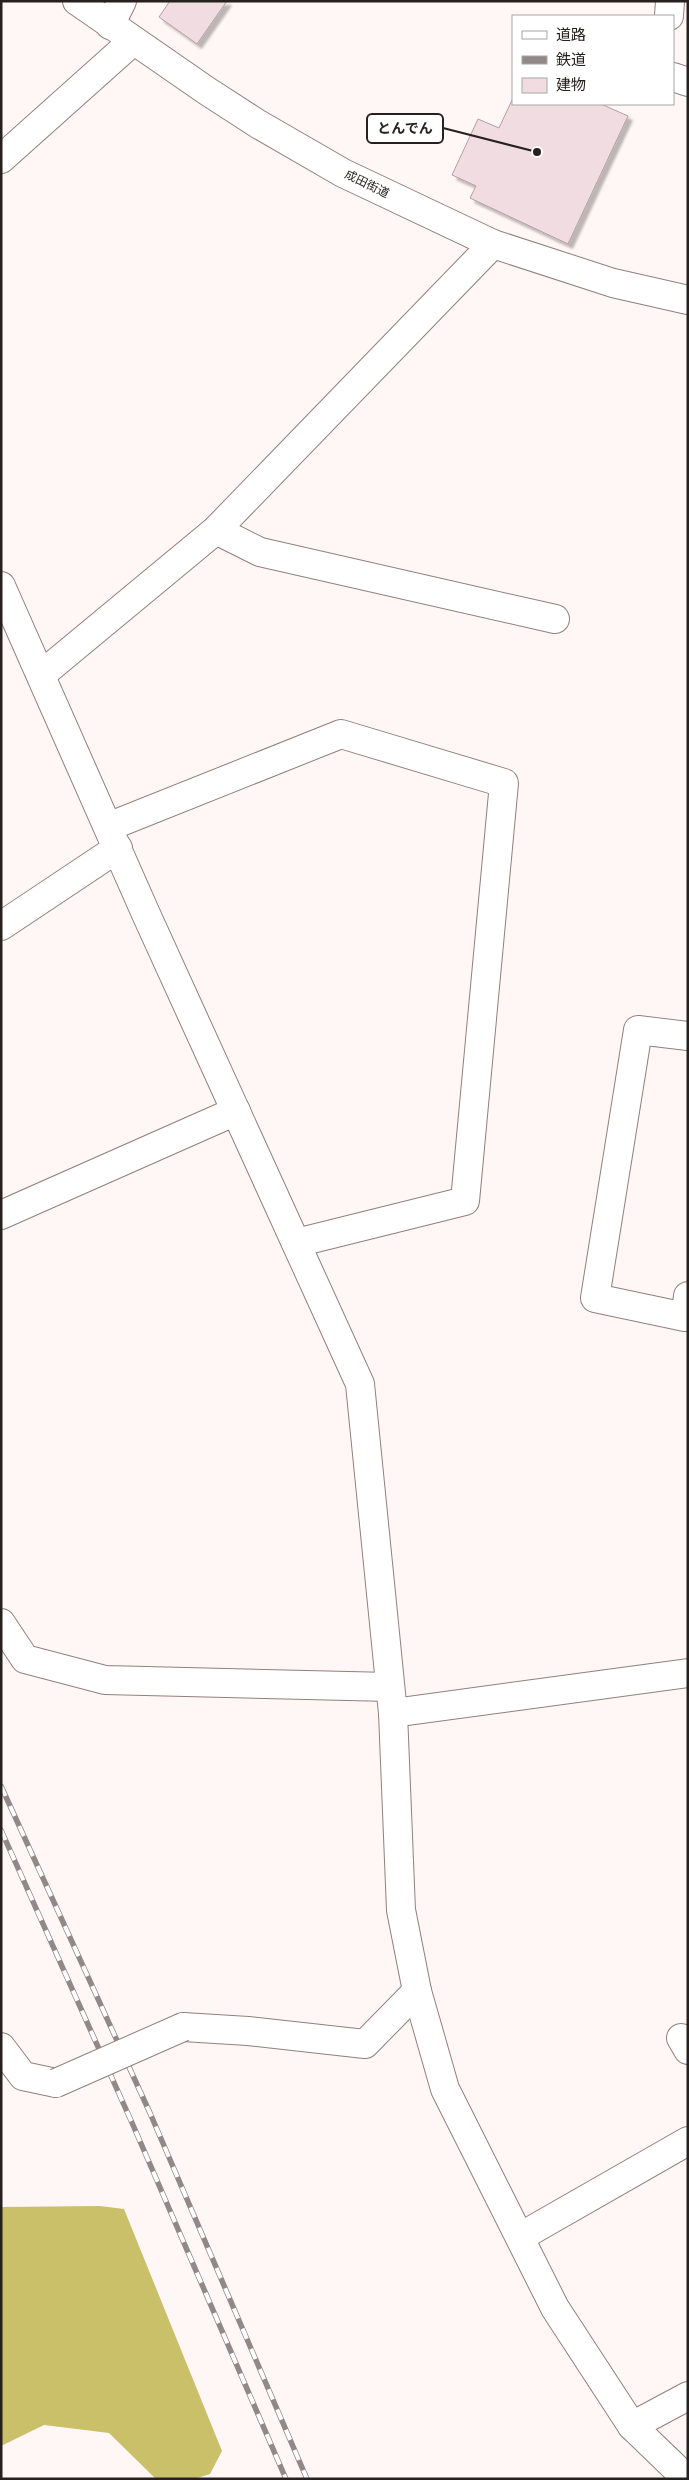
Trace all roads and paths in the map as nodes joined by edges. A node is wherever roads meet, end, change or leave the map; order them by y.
1 (77, 1) edge
2 (670, 1) edge
3 (116, 13) edge
4 (669, 15) edge
5 (133, 41) junction
6 (674, 77) edge
7 (688, 82) edge
8 (1, 159) edge
9 (493, 244) junction
10 (688, 300) edge
11 (216, 530) junction
12 (1, 586) edge
13 (555, 619) dead end
14 (41, 675) junction
15 (113, 838) junction
16 (1, 926) edge
17 (688, 1036) edge
18 (236, 1111) junction
19 (1, 1215) edge
20 (296, 1243) junction
21 (688, 1296) edge
22 (1, 1623) edge
23 (688, 1673) edge
24 (392, 1700) junction
25 (417, 1990) junction
26 (1, 2047) edge
27 (688, 2141) edge
28 (520, 2237) junction
29 (688, 2396) edge
30 (632, 2426) junction
31 (687, 2479) edge

1 - 3 main road, 成田街道
2 - 4 main road
3 - 5 main road, 成田街道
5 - 8 main road
5 - 9 main road, 成田街道
6 - 7 main road
9 - 10 main road, 成田街道
9 - 11 main road
11 - 13 main road
11 - 14 main road
12 - 14 main road
14 - 15 main road
15 - 16 main road
15 - 18 main road
15 - 20 main road
17 - 21 main road
18 - 19 main road
18 - 20 main road
20 - 24 main road
22 - 24 main road
23 - 24 main road
24 - 25 main road
25 - 26 main road, bridge
25 - 28 main road
27 - 28 main road
28 - 30 main road
29 - 30 main road
30 - 31 main road

